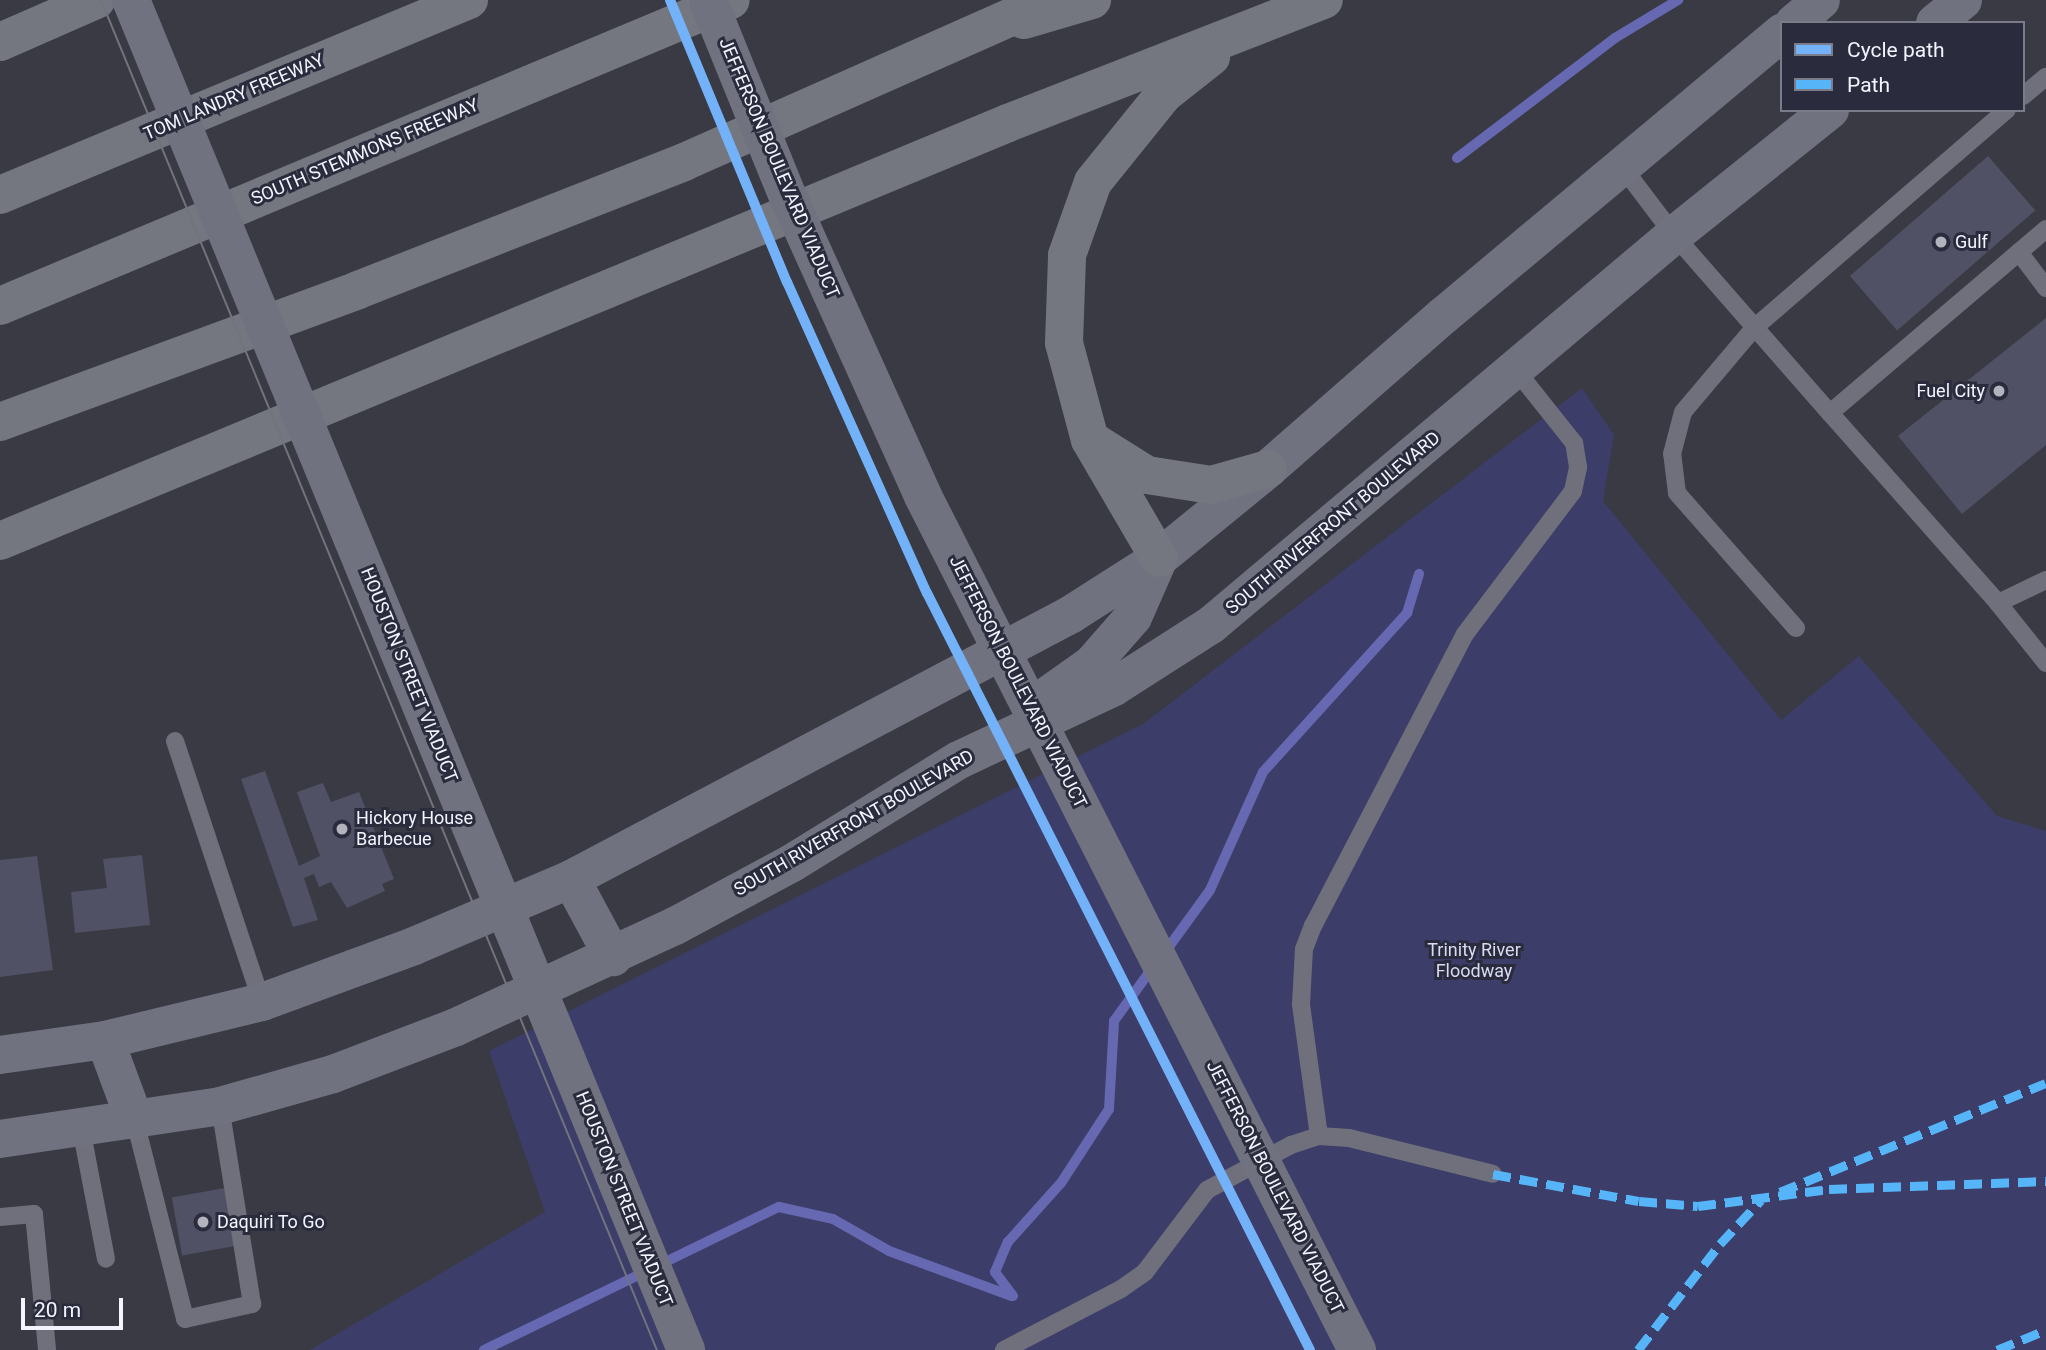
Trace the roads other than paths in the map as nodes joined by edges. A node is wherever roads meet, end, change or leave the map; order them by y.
1 (96, 0) edge
2 (131, 0) edge
3 (469, 0) edge
4 (708, 0) edge
5 (731, 0) edge
6 (1049, 0) edge
7 (1093, 0) edge
8 (1324, 0) edge
9 (1821, 0) edge
10 (1963, 0) edge
11 (1796, 21) edge
12 (1937, 21) edge
13 (1240, 34) junction
14 (1780, 35) edge
15 (968, 37) junction
16 (0, 42) edge
17 (2046, 77) edge
18 (2025, 94) edge
19 (1828, 112) edge
20 (2005, 112) edge
21 (1623, 169) junction
22 (0, 195) edge
23 (2046, 229) edge
24 (1674, 235) junction
25 (2019, 252) junction
26 (2046, 288) edge
27 (0, 306) edge
28 (1754, 328) junction
29 (1516, 370) junction
30 (1830, 413) junction
31 (0, 422) edge
32 (1090, 440) junction
33 (1268, 469) junction
34 (0, 541) edge
35 (1159, 558) junction
36 (2046, 580) edge
37 (1998, 603) junction
38 (1796, 628) dead end
39 (2046, 663) edge
40 (175, 741) dead end
41 (959, 760) junction
42 (571, 879) junction
43 (613, 957) junction
44 (262, 1002) junction
45 (105, 1040) junction
46 (0, 1055) edge
47 (220, 1106) junction
48 (135, 1121) junction
49 (81, 1128) junction
50 (1319, 1136) junction
51 (0, 1139) edge
52 (1493, 1174) dead end
53 (0, 1217) edge
54 (106, 1259) dead end
55 (47, 1350) edge
56 (686, 1350) edge
57 (1004, 1350) edge
58 (1357, 1350) edge

1 - 16 highway
2 - 56 main road, HOUSTON STREET VIADUCT, bridge
3 - 22 highway, TOM LANDRY FREEWAY
4 - 58 main road, JEFFERSON BOULEVARD VIADUCT, bridge
5 - 27 highway, SOUTH STEMMONS FREEWAY
6 - 15 highway
7 - 15 highway
8 - 13 highway
9 - 11 main road
10 - 12 main road
13 - 32 highway
13 - 34 highway
14 - 21 main road
15 - 31 highway
17 - 18 lane
19 - 24 main road, SOUTH RIVERFRONT BOULEVARD
20 - 28 lane
21 - 24 lane
21 - 33 main road
23 - 25 lane
24 - 28 lane
24 - 29 main road, SOUTH RIVERFRONT BOULEVARD
25 - 26 lane
25 - 30 lane
28 - 30 lane
28 - 38 lane
29 - 41 main road, SOUTH RIVERFRONT BOULEVARD
29 - 50 lane
30 - 37 lane
32 - 33 highway
32 - 35 highway
33 - 35 main road
35 - 41 main road
35 - 42 main road
36 - 37 lane
37 - 39 lane
40 - 44 lane
41 - 43 main road, SOUTH RIVERFRONT BOULEVARD
42 - 43 main road
42 - 44 main road
43 - 47 main road, SOUTH RIVERFRONT BOULEVARD
44 - 45 main road
45 - 46 main road
45 - 48 main road
47 - 48 main road, SOUTH RIVERFRONT BOULEVARD
47 - 48 lane
48 - 49 main road, SOUTH RIVERFRONT BOULEVARD
49 - 51 main road, SOUTH RIVERFRONT BOULEVARD
49 - 54 lane
50 - 52 lane
50 - 57 lane
53 - 55 lane

